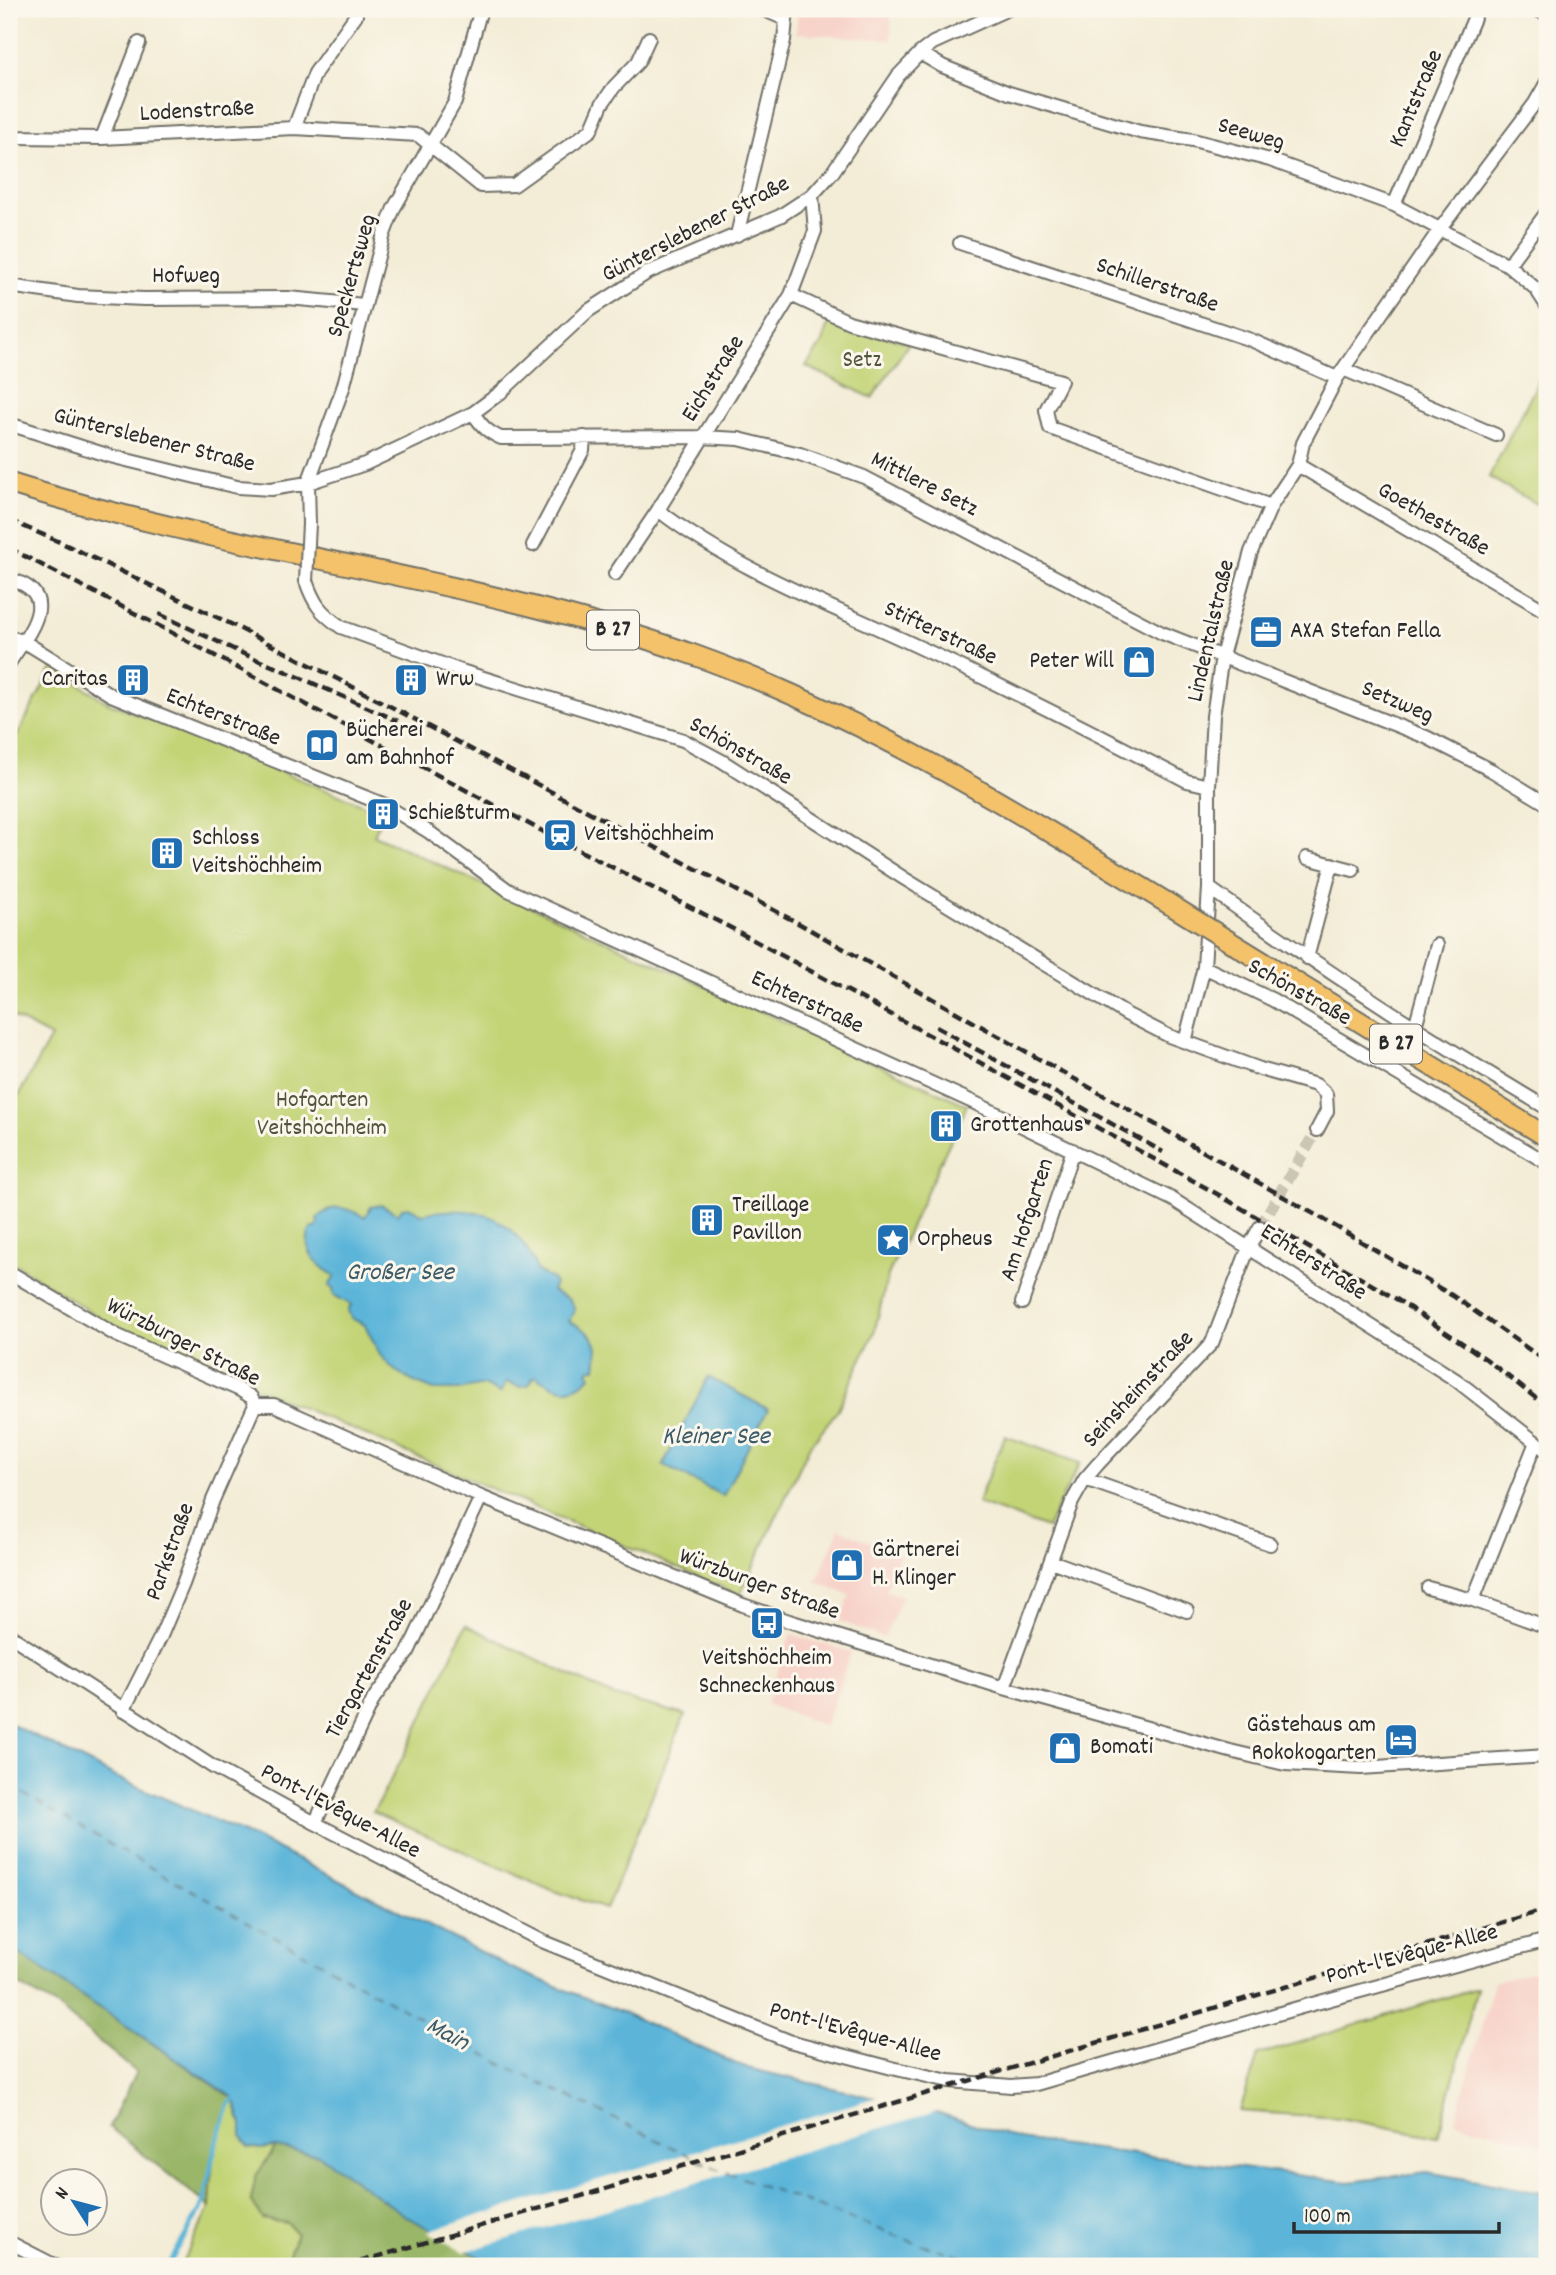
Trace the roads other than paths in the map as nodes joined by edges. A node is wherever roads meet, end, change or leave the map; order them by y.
1 (481, 9) edge
2 (762, 9) edge
3 (1009, 9) edge
4 (1478, 9) edge
5 (1535, 9) edge
6 (786, 14) edge
7 (1547, 14) edge
8 (356, 15) dead end
9 (649, 38) dead end
10 (139, 43) dead end
11 (920, 53) junction
12 (1547, 82) edge
13 (294, 128) junction
14 (9, 135) edge
15 (102, 138) junction
16 (430, 144) junction
17 (812, 195) junction
18 (1394, 205) junction
19 (1547, 212) edge
20 (1440, 229) junction
21 (737, 235) junction
22 (960, 243) dead end
23 (1508, 265) junction
24 (9, 286) edge
25 (791, 295) junction
26 (364, 305) junction
27 (1547, 306) edge
28 (1340, 373) junction
29 (473, 413) junction
30 (9, 424) edge
31 (1496, 435) dead end
32 (584, 436) junction
33 (702, 436) junction
34 (1298, 465) junction
35 (9, 483) edge
36 (308, 483) junction
37 (1271, 506) junction
38 (659, 510) junction
39 (533, 545) dead end
40 (615, 574) dead end
41 (9, 579) edge
42 (1547, 612) edge
43 (9, 637) edge
44 (23, 641) junction
45 (1223, 656) junction
46 (9, 663) edge
47 (1209, 786) junction
48 (1547, 804) edge
49 (1307, 858) dead end
50 (1332, 864) junction
51 (1353, 870) dead end
52 (1209, 888) junction
53 (1437, 944) dead end
54 (1307, 958) junction
55 (1204, 967) junction
56 (1415, 1027) junction
57 (1185, 1042) junction
58 (1547, 1108) edge
59 (1317, 1130) tunnel mouth
60 (1547, 1137) edge
61 (1073, 1150) junction
62 (1547, 1163) edge
63 (1259, 1227) tunnel mouth
64 (1250, 1247) junction
65 (9, 1272) edge
66 (1022, 1303) dead end
67 (255, 1405) junction
68 (1536, 1441) junction
69 (1547, 1451) edge
70 (1085, 1479) junction
71 (481, 1497) junction
72 (1270, 1544) dead end
73 (1051, 1561) junction
74 (1428, 1588) dead end
75 (1473, 1600) junction
76 (1187, 1611) dead end
77 (1547, 1627) edge
78 (9, 1635) edge
79 (1004, 1688) junction
80 (123, 1711) junction
81 (1547, 1756) edge
82 (315, 1823) junction
83 (1547, 1940) edge
84 (9, 2242) edge
85 (56, 2266) edge

1 - 16 street, Speckertsweg
2 - 6 street
3 - 11 street, Günterslebener Straße
4 - 18 street, Kantstraße
5 - 7 street
6 - 21 street
8 - 13 street
9 - 16 street
10 - 15 street, Lodenstraße
11 - 17 street, Günterslebener Straße
11 - 18 street, Seeweg
12 - 20 street, Lindentalstraße
13 - 15 street, Lodenstraße
13 - 16 street, Lodenstraße
14 - 15 street, Lodenstraße
16 - 26 street, Speckertsweg
17 - 21 street, Günterslebener Straße
17 - 25 street, Eichstraße
18 - 20 street, Seeweg
19 - 23 street
20 - 23 street, Seeweg
20 - 28 street, Lindentalstraße
21 - 29 street, Günterslebener Straße
22 - 28 street, Schillerstraße
23 - 27 street, Seeweg
24 - 26 street, Hofweg
25 - 33 street, Eichstraße
25 - 37 street
26 - 36 street, Speckertsweg
28 - 31 street
28 - 34 street, Lindentalstraße
29 - 32 street, Mittlere Setz
29 - 36 street, Günterslebener Straße
30 - 36 street, Günterslebener Straße
32 - 33 street, Mittlere Setz
32 - 39 street
33 - 38 street, Eichstraße
33 - 45 street, Mittlere Setz
34 - 37 street, Lindentalstraße
34 - 42 street, Goethestraße
35 - 60 main road, B 27, bridge
36 - 57 street, Schönstraße, bridge
37 - 45 street, Lindentalstraße
38 - 40 street, Eichstraße
38 - 47 street, Stifterstraße
41 - 44 street
43 - 44 street, Echterstraße
44 - 46 street
44 - 61 street, Echterstraße
45 - 47 street, Lindentalstraße
45 - 48 street, Setzweg
47 - 52 street, Lindentalstraße
49 - 50 street
50 - 51 street
50 - 54 street
52 - 54 street
52 - 55 street, Lindentalstraße
53 - 56 street
54 - 56 street
55 - 57 street
55 - 62 street, Schönstraße
56 - 58 street
57 - 59 street, Schönstraße
61 - 64 street, Echterstraße
61 - 66 street, Am Hofgarten
63 - 64 street
64 - 68 street, Echterstraße
64 - 70 street, Seinsheimstraße
65 - 67 street, Würzburger Straße
67 - 71 street, Würzburger Straße
67 - 80 street, Parkstraße
68 - 69 street, Echterstraße
68 - 75 street
70 - 72 street, Seinsheimstraße
70 - 73 street, Seinsheimstraße
71 - 79 street, Würzburger Straße
71 - 82 street, Tiergartenstraße
73 - 76 street
73 - 79 street, Seinsheimstraße
74 - 75 street
75 - 77 street
78 - 80 street, Pont-l'Evêque-Allee
79 - 81 street, Würzburger Straße
80 - 82 street, Pont-l'Evêque-Allee
82 - 83 street, Pont-l'Evêque-Allee
84 - 85 street

